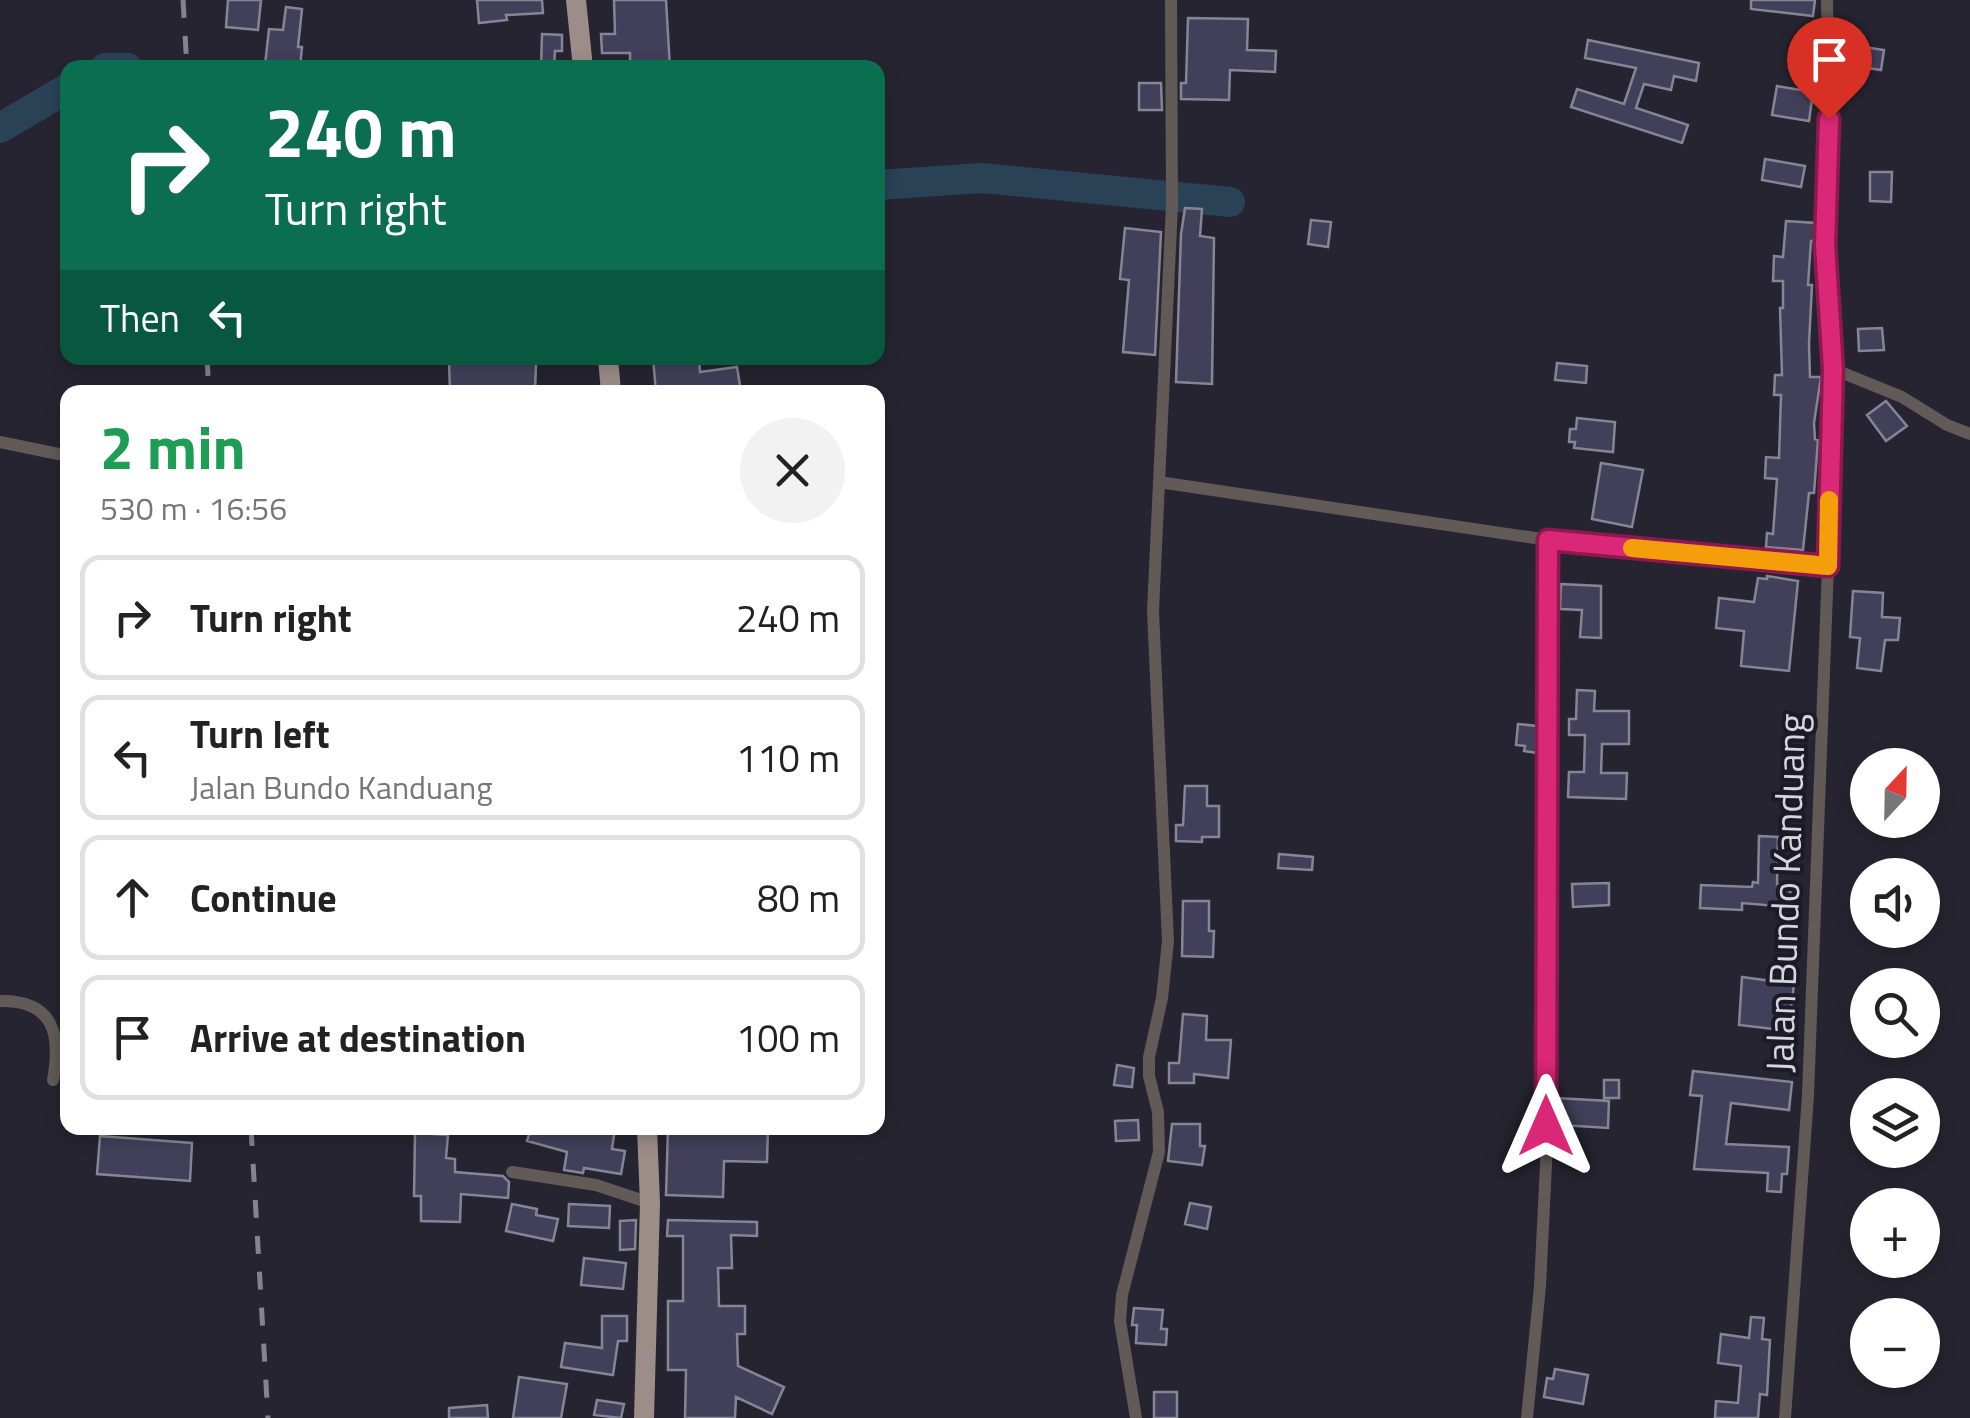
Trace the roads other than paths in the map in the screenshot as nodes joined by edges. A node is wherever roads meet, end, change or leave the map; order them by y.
1 (576, 0) edge
2 (1171, 0) edge
3 (1827, 0) edge
4 (582, 60) edge
5 (1833, 369) junction
6 (1970, 434) edge
7 (0, 442) edge
8 (60, 454) edge
9 (1159, 482) junction
10 (1548, 540) junction
11 (1828, 566) junction
12 (0, 1002) edge
13 (53, 1080) dead end
14 (648, 1135) edge
15 (512, 1172) dead end
16 (650, 1203) junction
17 (644, 1418) edge
18 (1136, 1418) edge
19 (1527, 1418) edge
20 (1785, 1418) edge

1 - 4 main road
2 - 9 street
3 - 5 street, Jalan Bundo Kanduang
5 - 6 street
5 - 11 street, Jalan Bundo Kanduang
7 - 8 street
9 - 10 street
9 - 18 street
10 - 11 street
10 - 19 street
11 - 20 street, Jalan Bundo Kanduang
12 - 13 street
14 - 16 main road
15 - 16 street
16 - 17 main road

